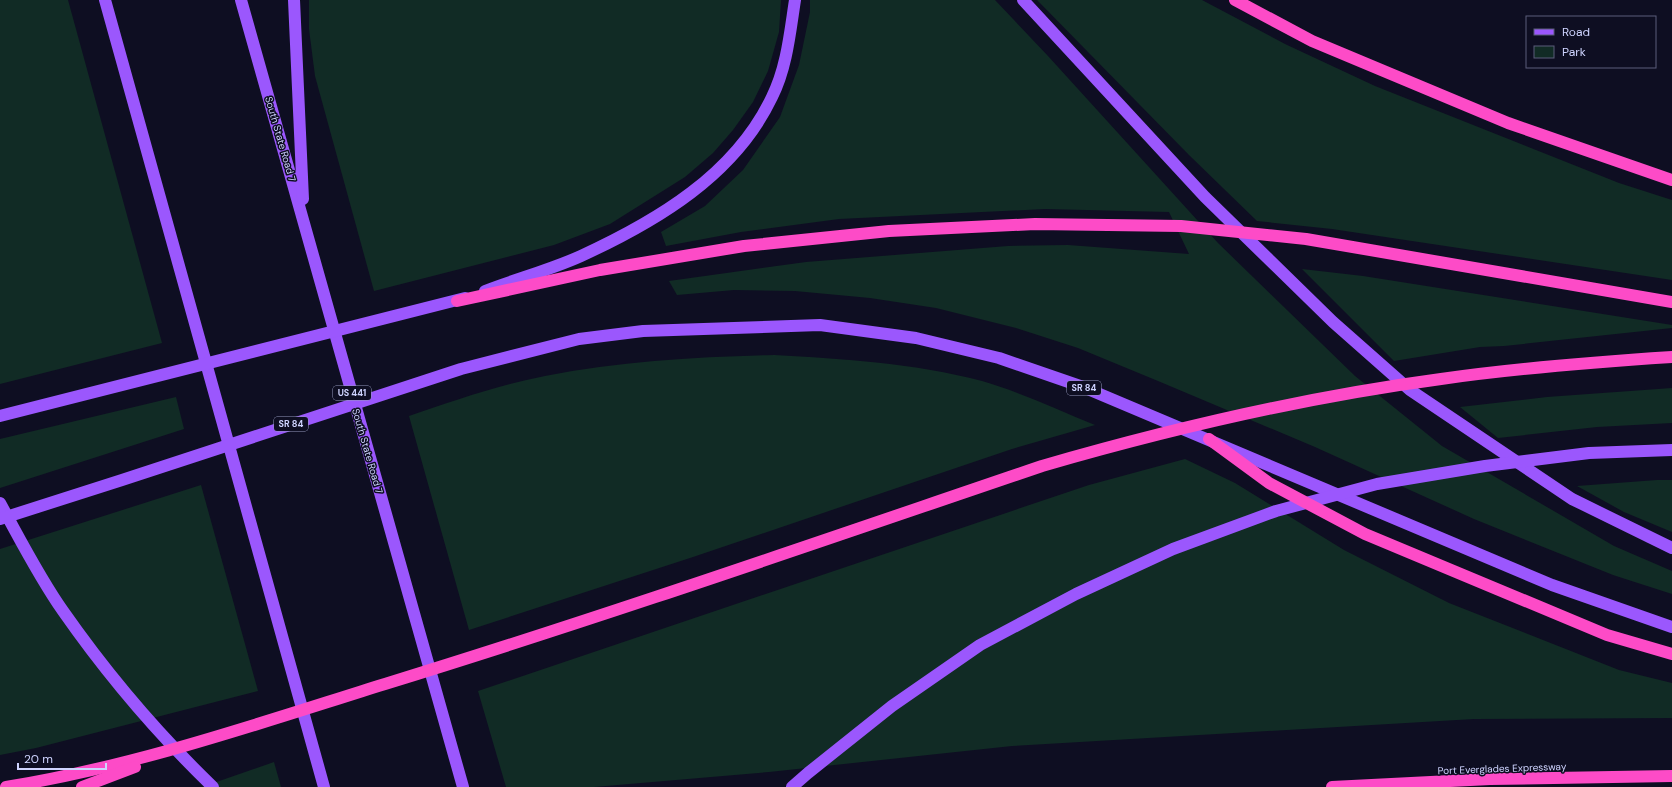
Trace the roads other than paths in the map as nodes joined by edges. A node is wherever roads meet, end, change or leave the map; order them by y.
1 (105, 0) edge
2 (241, 0) edge
3 (294, 0) edge
4 (795, 0) edge
5 (1023, 0) edge
6 (1235, 0) edge
7 (1672, 180) edge
8 (304, 220) junction
9 (457, 301) junction
10 (1672, 302) edge
11 (1672, 357) edge
12 (0, 416) edge
13 (1208, 440) junction
14 (1669, 450) edge
15 (0, 503) edge
16 (0, 519) edge
17 (1672, 548) edge
18 (1672, 627) edge
19 (1672, 654) edge
20 (194, 744) junction
21 (1672, 776) edge
22 (6, 787) edge
23 (82, 787) edge
24 (213, 787) edge
25 (324, 787) edge
26 (462, 787) edge
27 (792, 787) edge
28 (1332, 787) edge

1 - 25 main road
2 - 8 main road, South State Road 7 / US 441
3 - 8 main road
4 - 9 main road
5 - 17 main road
6 - 7 highway
8 - 26 main road, South State Road 7 / US 441
9 - 10 highway
9 - 12 main road
11 - 20 highway
13 - 16 main road, SR 84
13 - 18 main road, SR 84
13 - 19 highway
14 - 27 main road
15 - 24 main road
20 - 22 highway
20 - 23 highway
21 - 28 highway, Port Everglades Expressway

